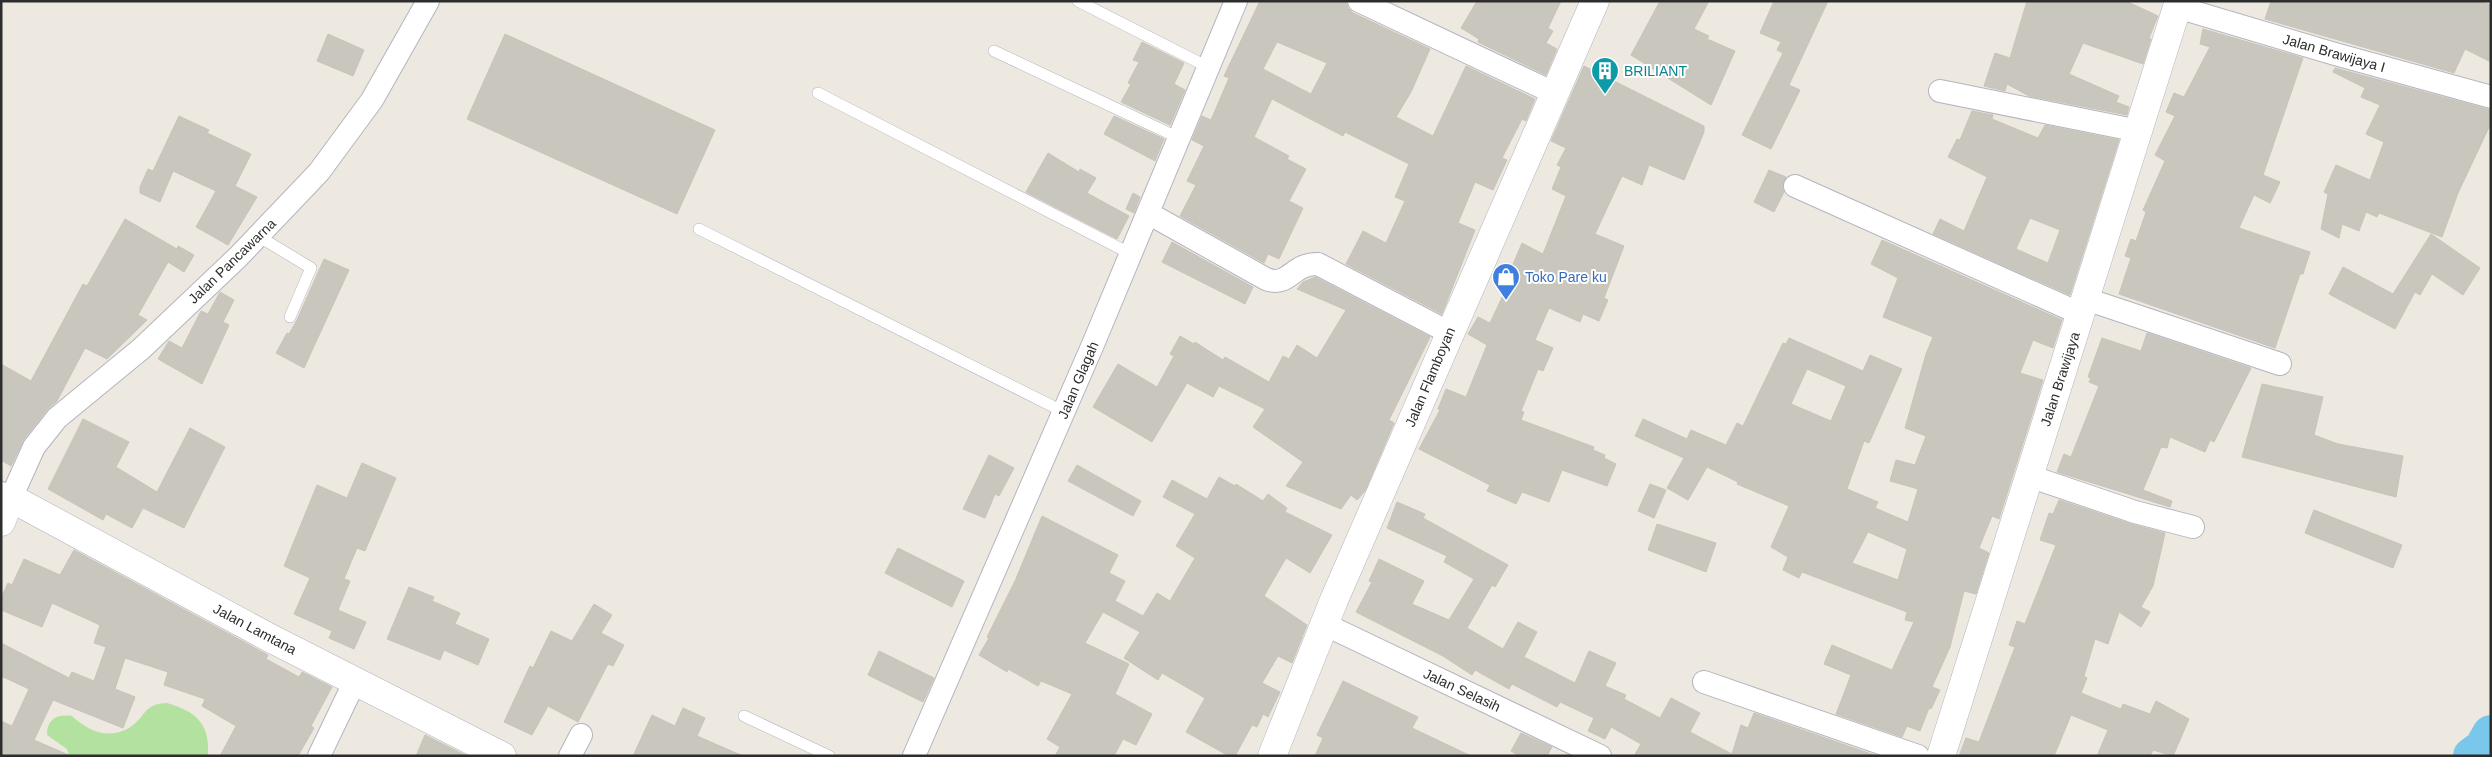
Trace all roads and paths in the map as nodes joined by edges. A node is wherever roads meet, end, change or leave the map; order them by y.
1 (428, 1) edge
2 (1078, 1) edge
3 (1236, 1) edge
4 (1360, 1) edge
5 (1595, 1) edge
6 (2178, 4) edge
7 (994, 51) dead end
8 (1208, 67) junction
9 (1940, 91) dead end
10 (818, 93) dead end
11 (1554, 93) junction
12 (2491, 97) edge
13 (2139, 131) junction
14 (1179, 138) junction
15 (1795, 186) dead end
16 (1148, 213) junction
17 (699, 229) dead end
18 (258, 236) junction
19 (1131, 254) junction
20 (2083, 306) junction
21 (290, 317) dead end
22 (1450, 333) junction
23 (2280, 364) dead end
24 (1064, 412) junction
25 (2029, 476) junction
26 (4, 504) edge
27 (2193, 527) dead end
28 (1324, 624) junction
29 (355, 681) junction
30 (1704, 682) dead end
31 (744, 716) dead end
32 (581, 735) dead end
33 (319, 756) edge
34 (502, 756) edge
35 (570, 756) edge
36 (829, 756) edge
37 (914, 756) edge
38 (1272, 756) edge
39 (1600, 756) edge
40 (1918, 756) edge
41 (1940, 756) edge

1 - 18 street, Jalan Pancawarna
2 - 8 lane
3 - 8 street, Jalan Glagah
4 - 11 street
5 - 11 street, Jalan Flamboyan
6 - 12 street, Jalan Brawijaya I
6 - 13 street, Jalan Brawijaya
7 - 14 lane
8 - 14 street, Jalan Glagah
9 - 13 street
10 - 19 lane
11 - 22 street, Jalan Flamboyan
13 - 20 street, Jalan Brawijaya
14 - 16 street, Jalan Glagah
15 - 20 street
16 - 19 street, Jalan Glagah
16 - 22 street
17 - 24 lane
18 - 21 lane
18 - 26 street, Jalan Pancawarna
19 - 24 street, Jalan Glagah
20 - 23 street
20 - 25 street, Jalan Brawijaya
22 - 28 street, Jalan Flamboyan
24 - 37 street, Jalan Glagah
25 - 27 street
25 - 41 street, Jalan Brawijaya
26 - 29 street, Jalan Lamtana
28 - 38 street, Jalan Flamboyan
28 - 39 street, Jalan Selasih
29 - 33 street
29 - 34 street, Jalan Lamtana
30 - 40 street
31 - 36 lane
32 - 35 street

